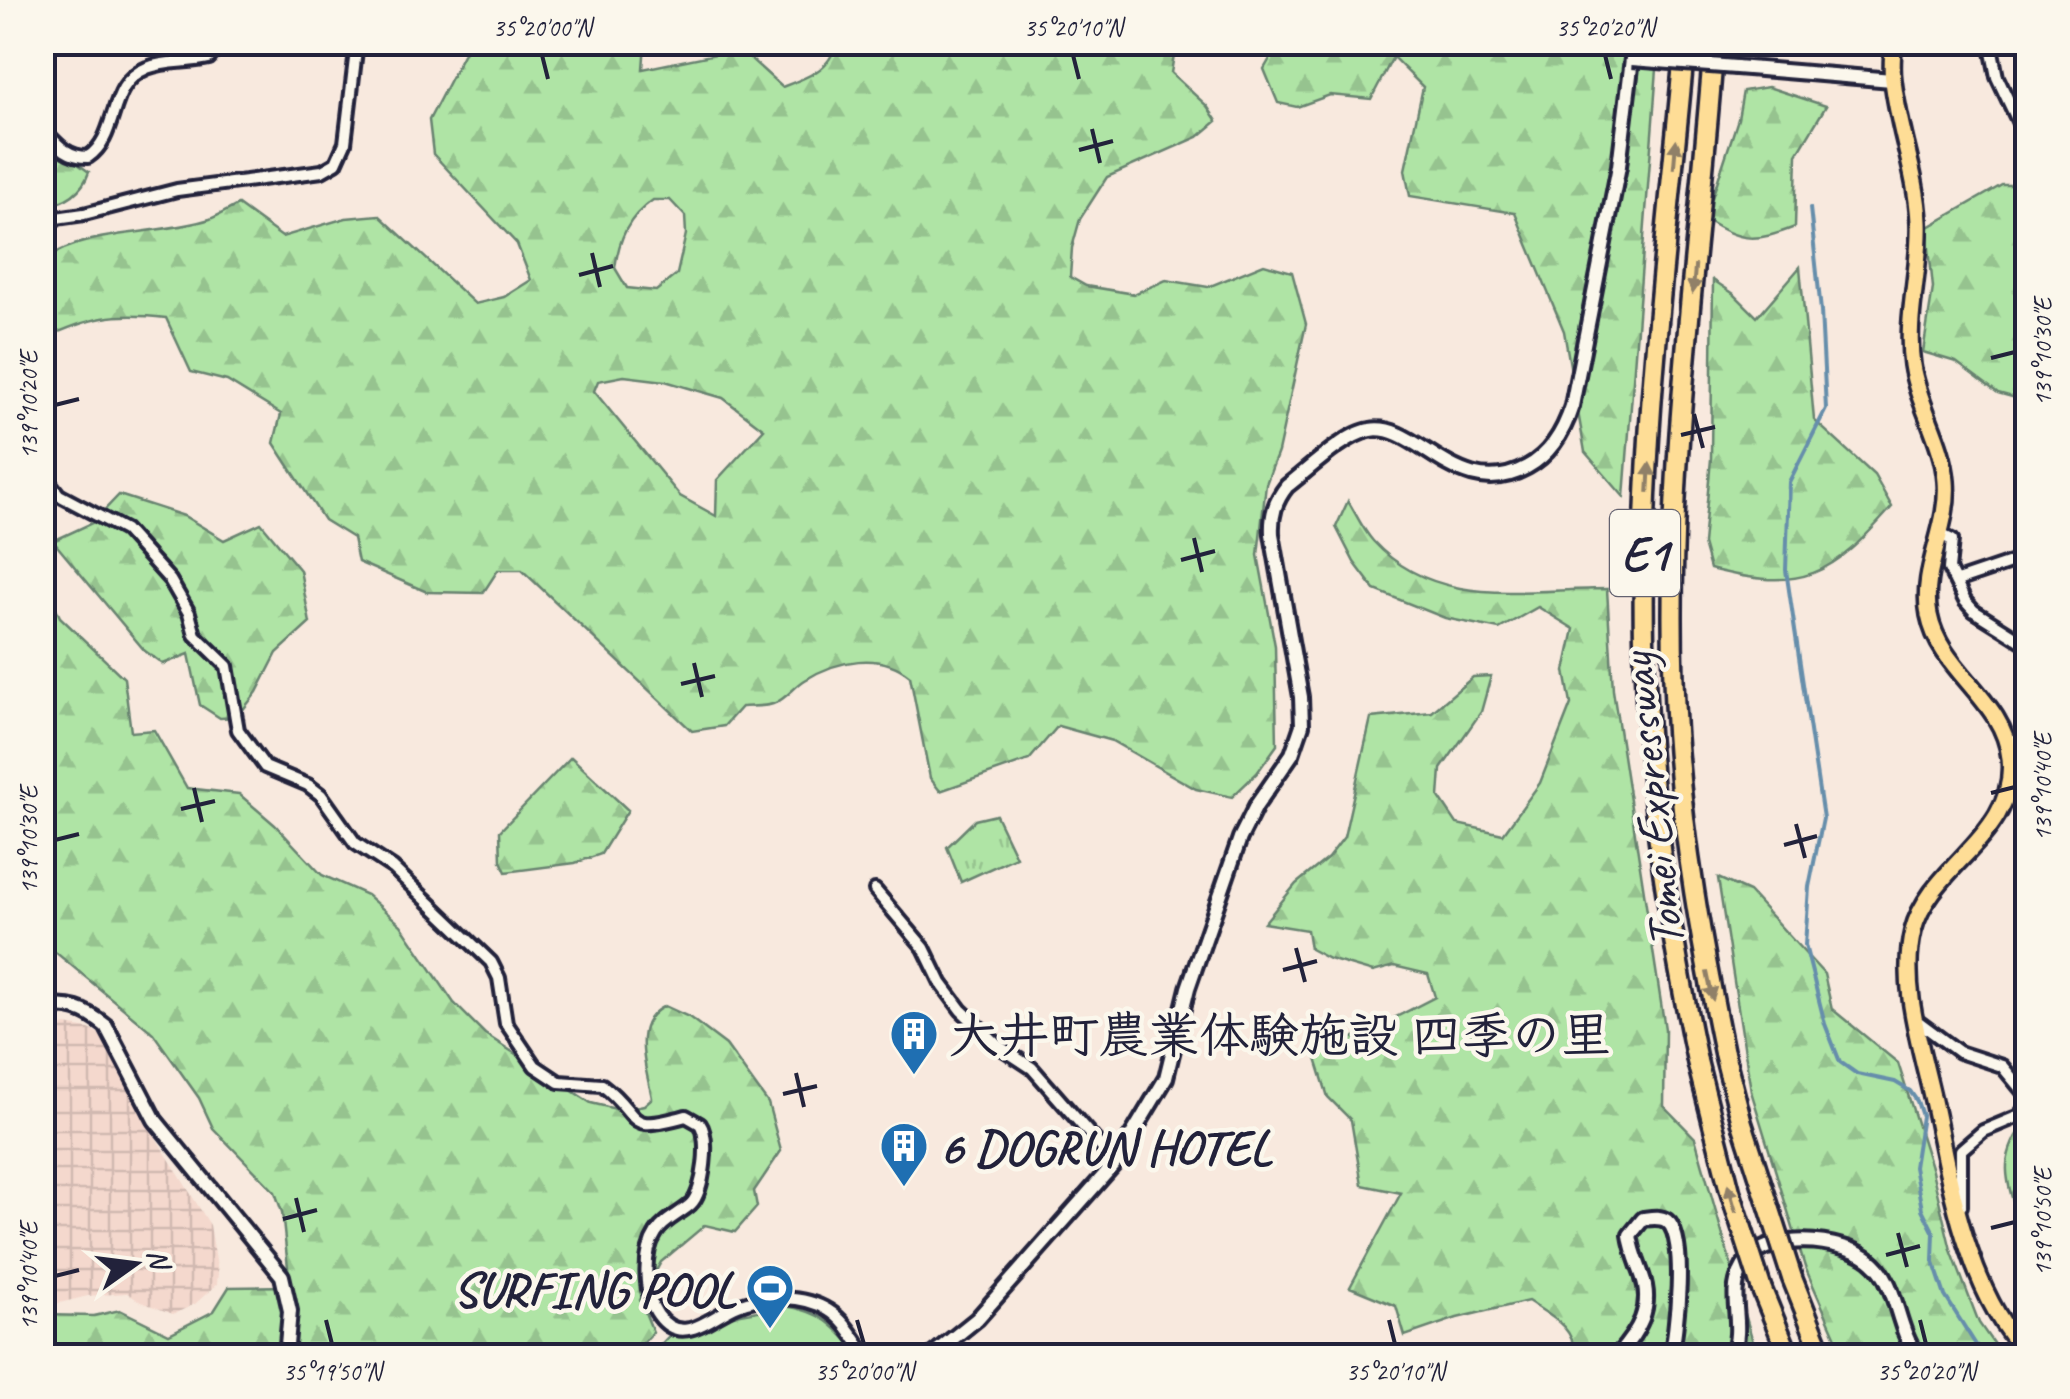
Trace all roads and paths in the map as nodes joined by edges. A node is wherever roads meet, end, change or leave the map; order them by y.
1 (222, 42) edge
2 (357, 42) edge
3 (1634, 42) edge
4 (1686, 42) edge
5 (1714, 42) edge
6 (1893, 42) edge
7 (1990, 42) edge
8 (1632, 59) junction
9 (1892, 80) junction
10 (42, 128) edge
11 (2028, 142) edge
12 (42, 220) edge
13 (42, 473) edge
14 (1940, 534) junction
15 (2028, 558) edge
16 (1957, 582) junction
17 (2028, 645) edge
18 (2028, 728) edge
19 (2007, 744) junction
20 (875, 890) dead end
21 (42, 1009) edge
22 (1916, 1020) junction
23 (1115, 1163) junction
24 (1968, 1250) junction
25 (2016, 1353) edge
26 (286, 1356) edge
27 (867, 1356) edge
28 (930, 1356) edge
29 (1617, 1356) edge
30 (1670, 1356) edge
31 (1732, 1356) edge
32 (1790, 1356) edge
33 (1823, 1356) edge
34 (1918, 1356) edge

1 - 10 street
2 - 12 street
3 - 8 street
32 -> 4 highway, Tomei Expressway / E1, bridge
5 -> 33 highway, Tomei Expressway / E1, bridge
6 - 9 main road
7 - 11 street
8 - 9 street, bridge
8 - 23 street
9 - 14 main road
13 - 27 street
14 - 16 street
14 - 19 main road
15 - 16 street
16 - 17 street
18 - 19 street
19 - 22 main road
20 - 23 street
21 - 26 street
22 - 24 main road
22 - 24 street
23 - 28 street
24 - 25 main road
29 - 30 street
31 - 34 street

